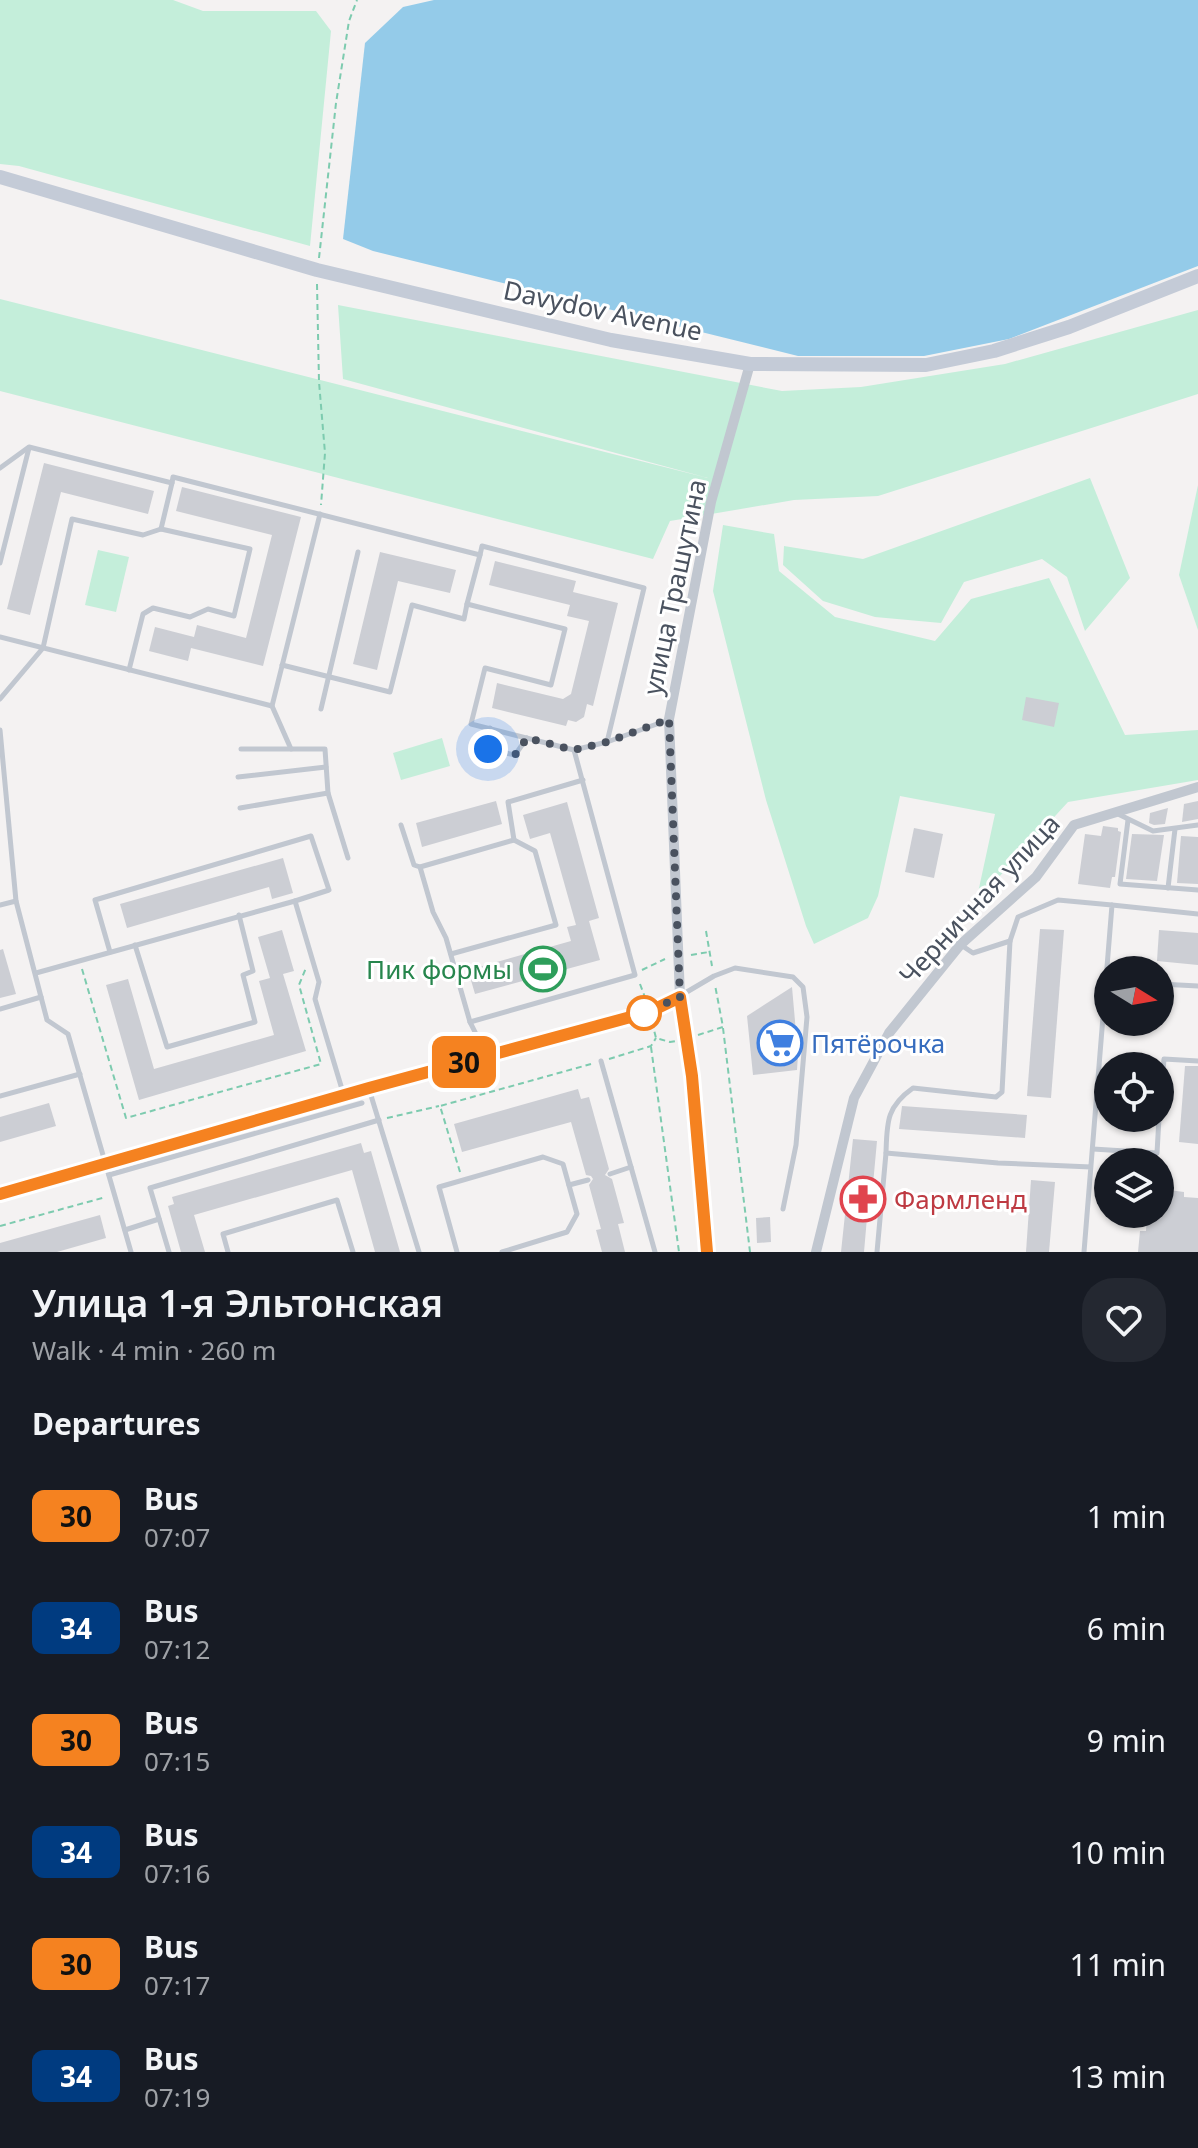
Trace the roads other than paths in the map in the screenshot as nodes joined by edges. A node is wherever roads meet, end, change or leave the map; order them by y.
1 (0, 177) edge
2 (1198, 276) edge
3 (750, 364) junction
4 (29, 447) junction
5 (0, 468) edge
6 (172, 483) junction
7 (320, 514) junction
8 (161, 529) junction
9 (358, 552) dead end
10 (480, 555) junction
11 (0, 563) edge
12 (467, 604) junction
13 (0, 637) edge
14 (43, 648) junction
15 (282, 665) junction
16 (129, 670) junction
17 (329, 677) junction
18 (0, 699) edge
19 (272, 706) junction
20 (321, 709) dead end
21 (669, 719) junction
22 (490, 728) junction
23 (0, 730) edge
24 (527, 738) junction
25 (607, 742) junction
26 (241, 749) dead end
27 (291, 749) junction
28 (574, 750) junction
29 (326, 767) junction
30 (238, 777) dead end
31 (583, 780) junction
32 (1198, 787) edge
33 (328, 793) junction
34 (240, 808) dead end
35 (1114, 811) junction
36 (1128, 820) junction
37 (401, 825) dead end
38 (1198, 825) edge
39 (1175, 829) junction
40 (514, 840) junction
41 (348, 858) dead end
42 (420, 867) junction
43 (1168, 888) junction
44 (1198, 890) edge
45 (16, 901) junction
46 (295, 901) junction
47 (0, 905) edge
48 (1112, 905) junction
49 (1198, 914) edge
50 (239, 915) junction
51 (1010, 941) junction
52 (135, 945) junction
53 (960, 945) junction
54 (110, 952) junction
55 (451, 954) junction
56 (1109, 956) edge
57 (36, 973) junction
58 (1174, 985) edge
59 (1198, 986) edge
60 (42, 997) junction
61 (680, 997) junction
62 (0, 1009) edge
63 (470, 1022) junction
64 (1102, 1036) edge
65 (487, 1056) junction
66 (1174, 1060) edge
67 (601, 1061) road end
68 (1198, 1061) edge
69 (80, 1074) junction
70 (369, 1088) junction
71 (0, 1095) edge
72 (344, 1096) junction
73 (362, 1103) dead end
74 (379, 1120) junction
75 (1158, 1132) edge
76 (1093, 1149) junction
77 (886, 1153) junction
78 (106, 1164) junction
79 (631, 1167) junction
80 (1091, 1167) junction
81 (610, 1174) dead end
82 (109, 1175) junction
83 (588, 1180) dead end
84 (569, 1185) junction
85 (0, 1194) edge
86 (783, 1209) dead end
87 (159, 1219) junction
88 (125, 1230) junction
89 (131, 1252) edge
90 (169, 1252) edge
91 (228, 1252) edge
92 (353, 1252) edge
93 (419, 1252) edge
94 (457, 1252) edge
95 (502, 1252) edge
96 (655, 1252) edge
97 (707, 1252) edge
98 (816, 1252) edge
99 (877, 1252) edge
100 (1084, 1252) edge

1 - 3 street, Davydov Avenue
2 - 3 street, Davydov Avenue
3 - 21 street, улица Трашутина
4 - 5 lane
4 - 6 lane
4 - 11 lane
6 - 7 lane
6 - 8 lane
7 - 10 lane
7 - 15 lane
8 - 14 lane
8 - 16 lane
9 - 17 lane
10 - 12 lane
10 - 25 lane
12 - 17 lane
12 - 22 lane
13 - 14 lane
14 - 16 lane
14 - 18 lane
15 - 17 lane
15 - 19 lane
16 - 19 lane
17 - 20 lane
19 - 27 lane
21 - 25 lane
21 - 61 street, улица Трашутина
22 - 24 lane
22 - 24 lane
23 - 45 lane
24 - 28 lane
25 - 28 lane
26 - 27 lane
27 - 29 lane
28 - 31 lane
29 - 30 lane
29 - 33 lane
31 - 40 lane
31 - 63 lane
32 - 35 street, Черничная улица
33 - 34 lane
33 - 41 lane
35 - 36 lane
35 - 53 street, Черничная улица
36 - 39 lane
36 - 43 lane
37 - 42 lane
38 - 39 lane
39 - 43 lane
40 - 42 lane
40 - 55 lane
42 - 55 lane
43 - 44 lane
45 - 47 lane
45 - 57 lane
46 - 50 lane
46 - 54 lane
46 - 72 lane
48 - 49 lane
48 - 51 lane
48 - 56 lane
50 - 52 lane
50 - 52 lane
51 - 53 lane
51 - 77 lane
52 - 54 lane
53 - 98 street, Черничная улица
54 - 57 lane
55 - 63 lane
57 - 60 lane
58 - 59 lane
60 - 62 lane
60 - 69 lane
61 - 65 street
61 - 86 lane
61 - 97 street, улица Трашутина
63 - 65 lane
64 - 76 lane
65 - 70 street
66 - 68 lane
67 - 79 lane
69 - 71 lane
69 - 78 lane
70 - 72 street
70 - 74 lane
72 - 78 street
73 - 82 lane
74 - 87 lane
74 - 93 lane
75 - 76 lane
76 - 80 lane
77 - 80 lane
77 - 99 lane
78 - 82 lane
78 - 85 street
79 - 81 lane
79 - 96 lane
80 - 100 lane
82 - 88 lane
83 - 84 lane
84 - 94 lane
84 - 95 lane
87 - 88 lane
87 - 90 lane
88 - 89 lane
91 - 92 lane

